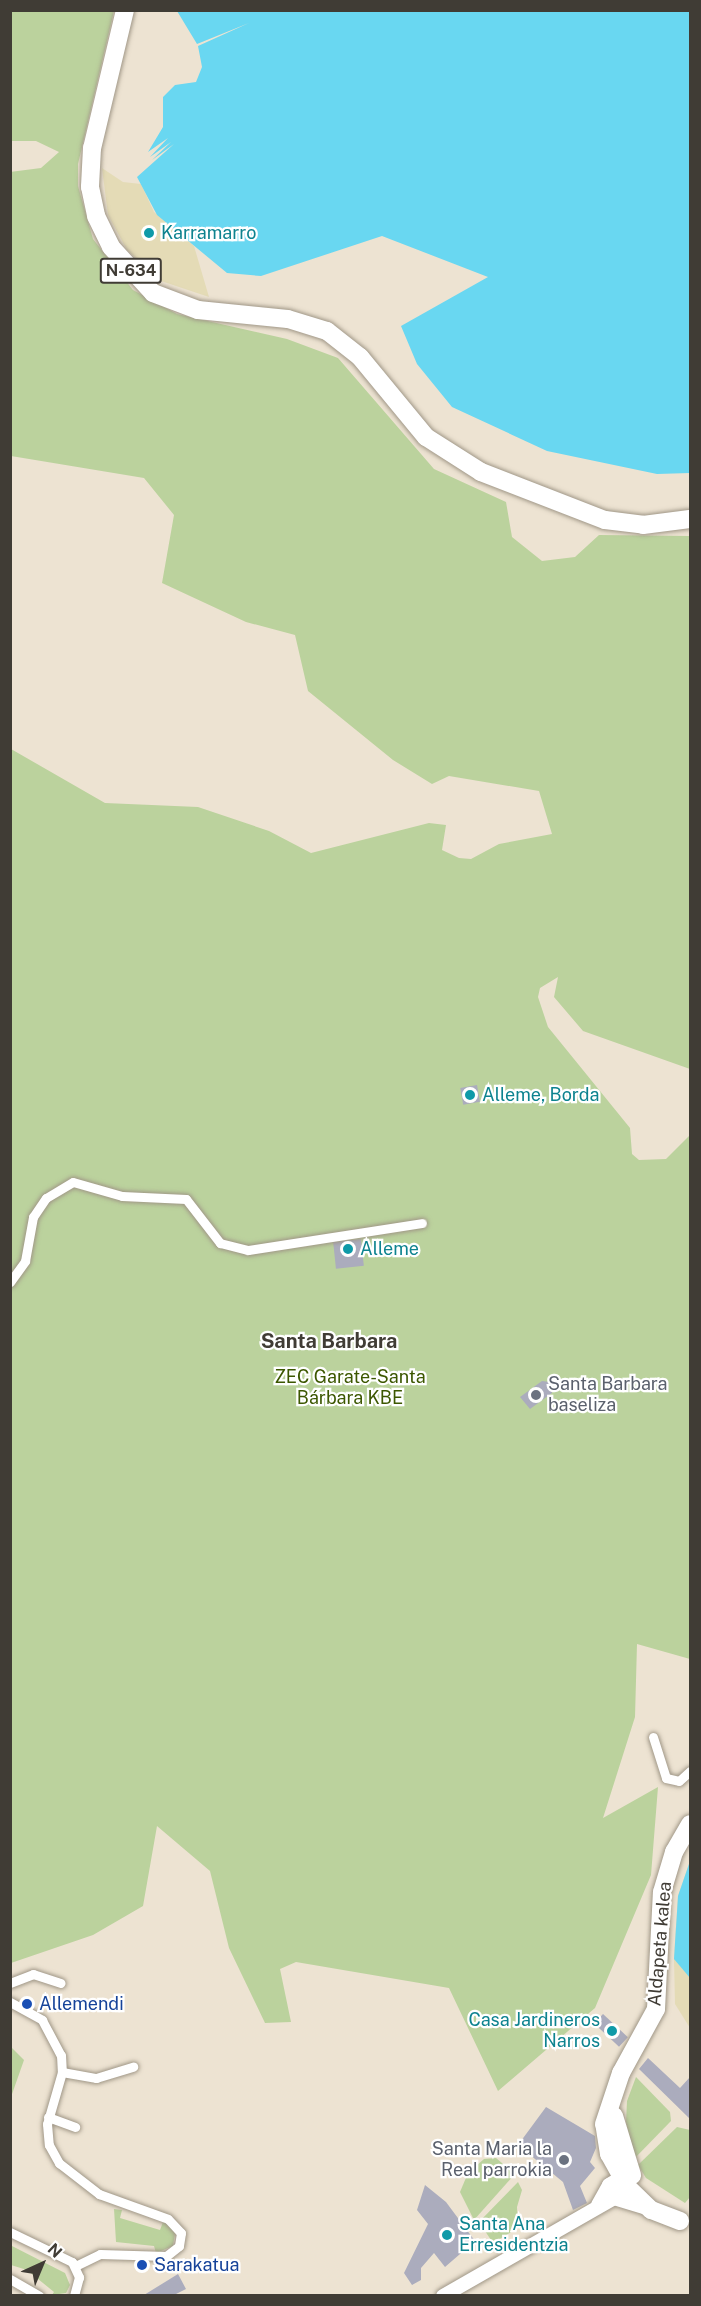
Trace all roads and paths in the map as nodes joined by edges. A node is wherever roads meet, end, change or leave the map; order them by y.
1 (125, 10) edge
2 (690, 519) edge
3 (422, 1223) dead end
4 (10, 1282) edge
5 (653, 1737) dead end
6 (690, 1771) edge
7 (690, 1824) edge
8 (10, 1983) edge
9 (61, 1983) dead end
10 (10, 2002) edge
11 (134, 2067) dead end
12 (62, 2072) junction
13 (611, 2096) junction
14 (48, 2117) junction
15 (75, 2127) dead end
16 (621, 2183) junction
17 (680, 2222) edge
18 (10, 2232) edge
19 (75, 2265) junction
20 (10, 2279) edge
21 (39, 2295) edge
22 (74, 2295) edge
23 (444, 2295) edge

1 - 2 highway, N-634
3 - 4 street
5 - 6 street
7 - 13 highway, Aldapeta kalea
8 - 9 street
10 - 12 street
11 - 12 street
12 - 14 street
13 - 16 highway
13 - 16 highway, Aldapeta kalea
14 - 15 street
14 - 19 street
16 - 17 highway
16 - 17 highway
16 - 23 main road
18 - 19 street
19 - 22 street
20 - 21 street

